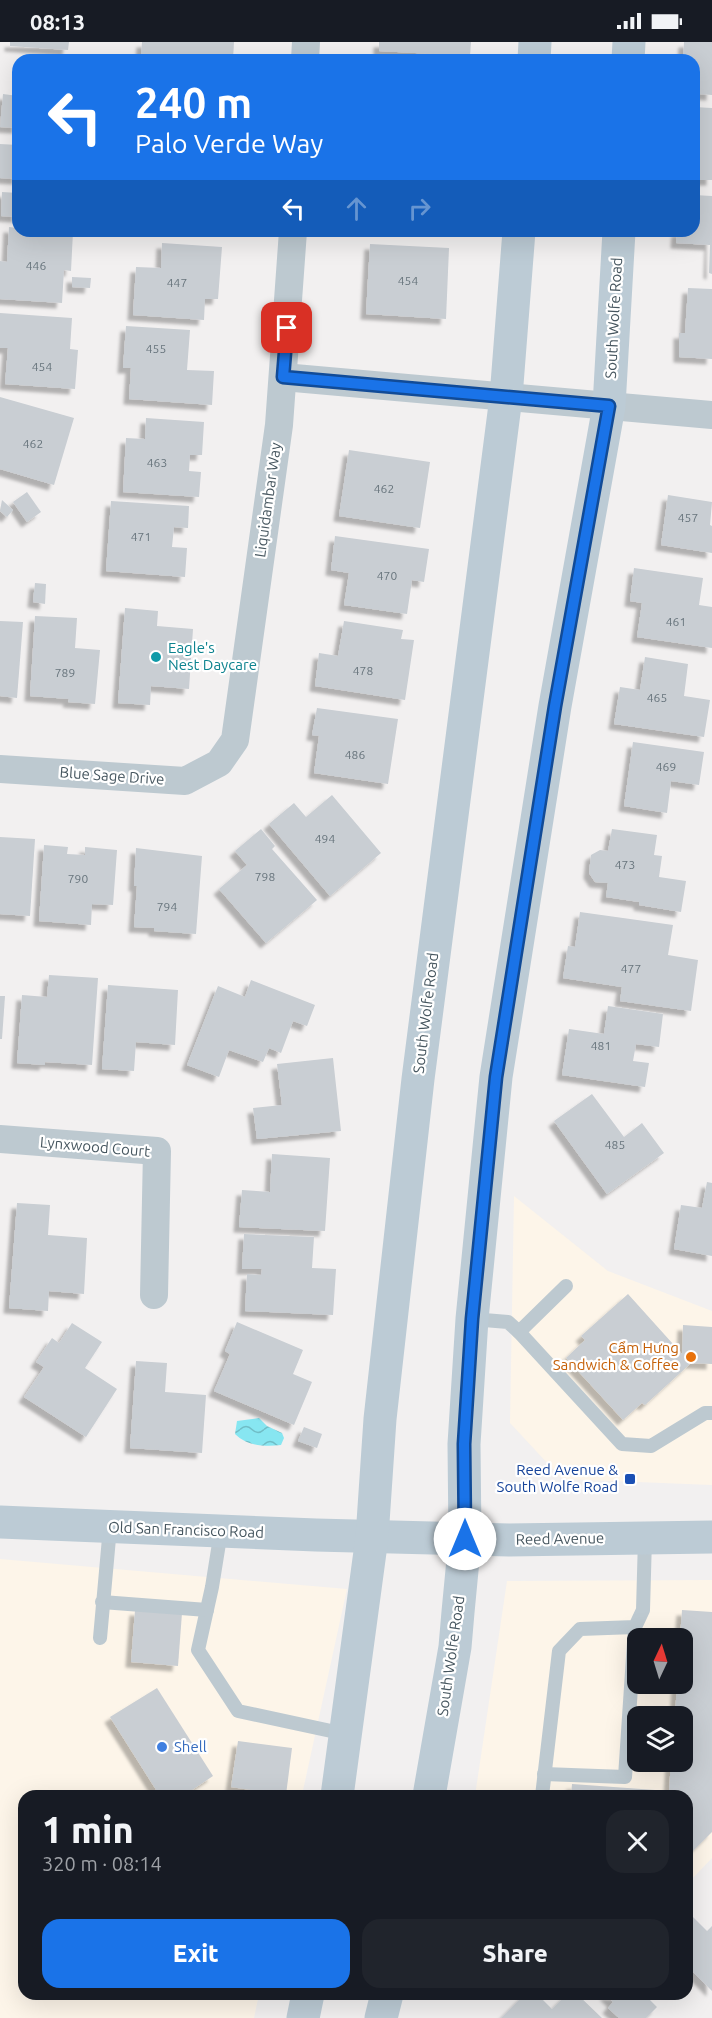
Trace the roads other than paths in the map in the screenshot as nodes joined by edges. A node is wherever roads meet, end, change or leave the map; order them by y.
1 (293, 237) edge
2 (519, 237) edge
3 (619, 237) edge
4 (283, 377) junction
5 (506, 397) junction
6 (609, 406) junction
7 (712, 415) edge
8 (219, 763) joint
9 (0, 769) edge
10 (0, 1139) edge
11 (566, 1286) dead end
12 (154, 1295) dead end
13 (472, 1319) junction
14 (519, 1332) junction
15 (712, 1413) edge
16 (0, 1522) edge
17 (110, 1527) junction
18 (221, 1531) junction
19 (372, 1537) junction
20 (712, 1537) edge
21 (645, 1538) junction
22 (465, 1539) junction
23 (102, 1602) junction
24 (207, 1610) junction
25 (635, 1627) junction
26 (100, 1638) dead end
27 (345, 1734) junction
28 (544, 1774) junction
29 (338, 1790) edge
30 (430, 1790) edge
31 (543, 1790) edge
32 (307, 2000) edge
33 (386, 2000) edge
34 (303, 2018) edge
35 (381, 2018) edge

1 - 4 street, Liquidambar Way
2 - 5 main road, South Wolfe Road
3 - 6 main road, South Wolfe Road
4 - 5 street
4 - 8 street, Liquidambar Way
5 - 6 street
5 - 19 main road, South Wolfe Road
6 - 7 street
6 - 13 main road, South Wolfe Road
8 - 9 street, Blue Sage Drive
10 - 12 street, Lynxwood Court
11 - 14 lane
13 - 14 lane
13 - 22 main road, South Wolfe Road
14 - 15 lane
16 - 17 main road, Old San Francisco Road
17 - 18 main road, Old San Francisco Road
17 - 23 lane
18 - 19 main road, Old San Francisco Road
18 - 24 lane
19 - 22 main road, Reed Avenue
19 - 27 main road, South Wolfe Road
20 - 21 main road, Reed Avenue
21 - 22 main road, Reed Avenue
21 - 25 lane
22 - 30 main road, South Wolfe Road
23 - 24 lane
23 - 26 lane
24 - 27 lane
25 - 28 lane
25 - 28 lane
27 - 29 main road, South Wolfe Road
28 - 31 lane
32 - 34 main road
33 - 35 main road

